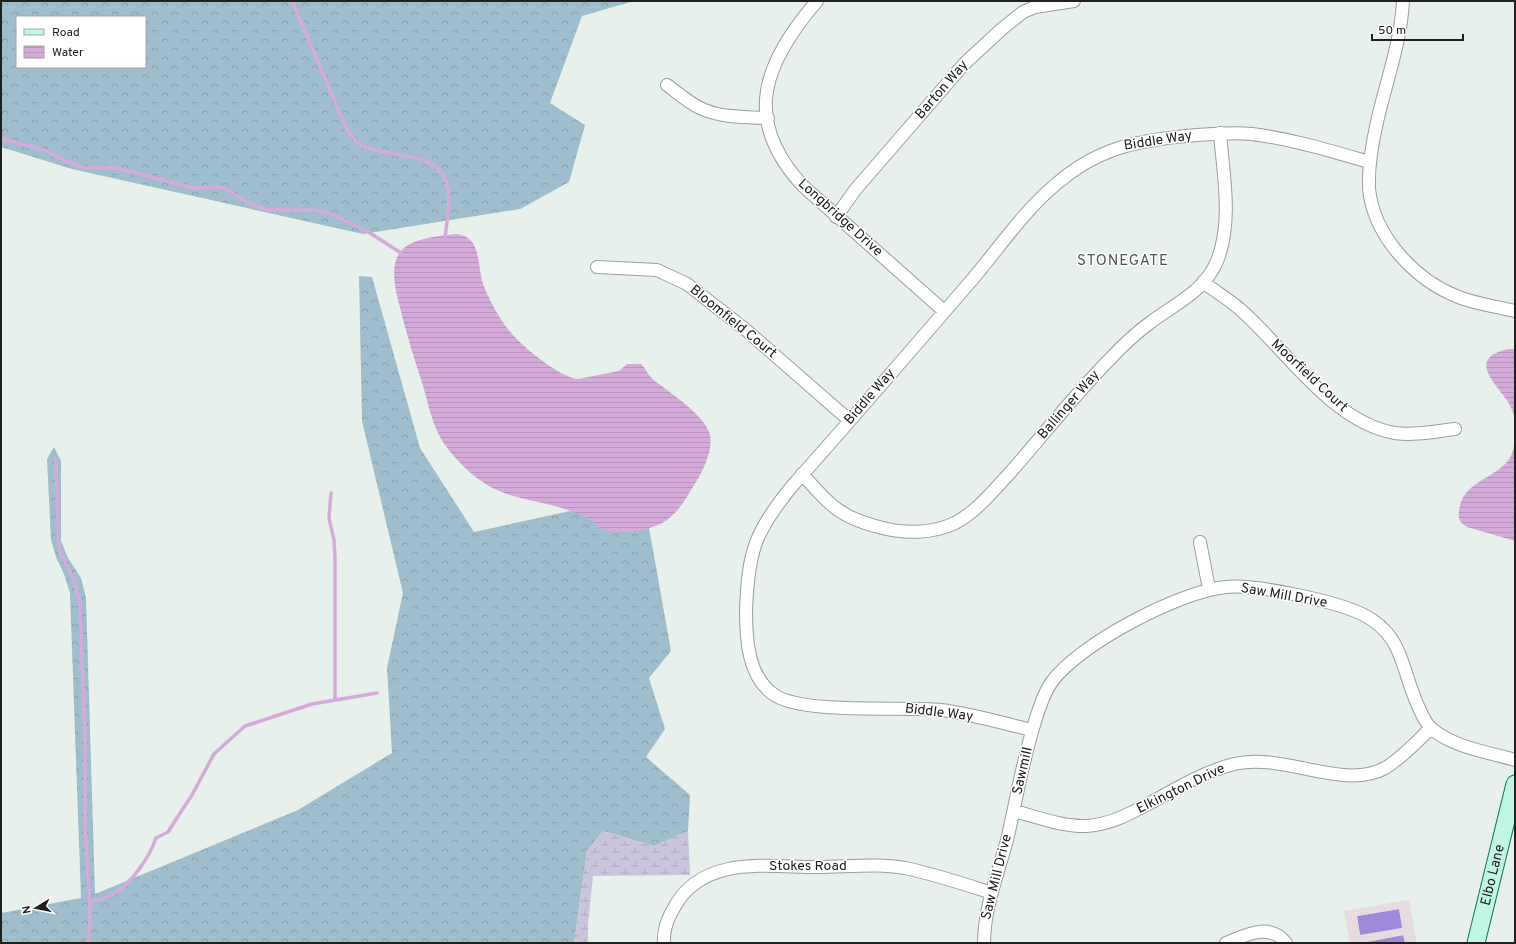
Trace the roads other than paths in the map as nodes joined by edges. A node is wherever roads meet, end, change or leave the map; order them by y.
1 (818, 1) edge
2 (1074, 1) edge
3 (1403, 1) edge
4 (667, 85) dead end
5 (768, 118) junction
6 (1220, 133) junction
7 (1369, 162) junction
8 (836, 217) junction
9 (597, 267) dead end
10 (1203, 282) junction
11 (944, 311) junction
12 (1515, 311) edge
13 (849, 420) junction
14 (1455, 429) dead end
15 (802, 474) junction
16 (1200, 542) dead end
17 (1209, 589) junction
18 (1431, 728) junction
19 (1032, 730) junction
20 (1515, 760) edge
21 (1515, 784) edge
22 (1014, 811) junction
23 (992, 892) junction
24 (664, 943) edge
25 (984, 943) edge
26 (1226, 943) edge
27 (1286, 943) edge
28 (1476, 943) edge

1 - 5 street, Longbridge Drive
2 - 8 street, Barton Way
3 - 7 street
4 - 5 street
5 - 8 street, Longbridge Drive
6 - 7 street, Biddle Way
6 - 10 street, Ballinger Way
6 - 11 street, Biddle Way
7 - 12 street
8 - 11 street, Longbridge Drive
9 - 13 street, Bloomfield Court
10 - 14 street, Moorfield Court
10 - 15 street, Ballinger Way
11 - 13 street, Biddle Way
13 - 15 street, Biddle Way
15 - 19 street, Biddle Way
16 - 17 street
17 - 18 street, Saw Mill Drive
17 - 19 street, Saw Mill Drive
18 - 20 street
18 - 22 street, Elkington Drive
19 - 22 street, Sawmill
21 - 28 street, Elbo Lane
22 - 23 street, Saw Mill Drive
23 - 24 street, Stokes Road
23 - 25 street, Saw Mill Drive
26 - 27 street

